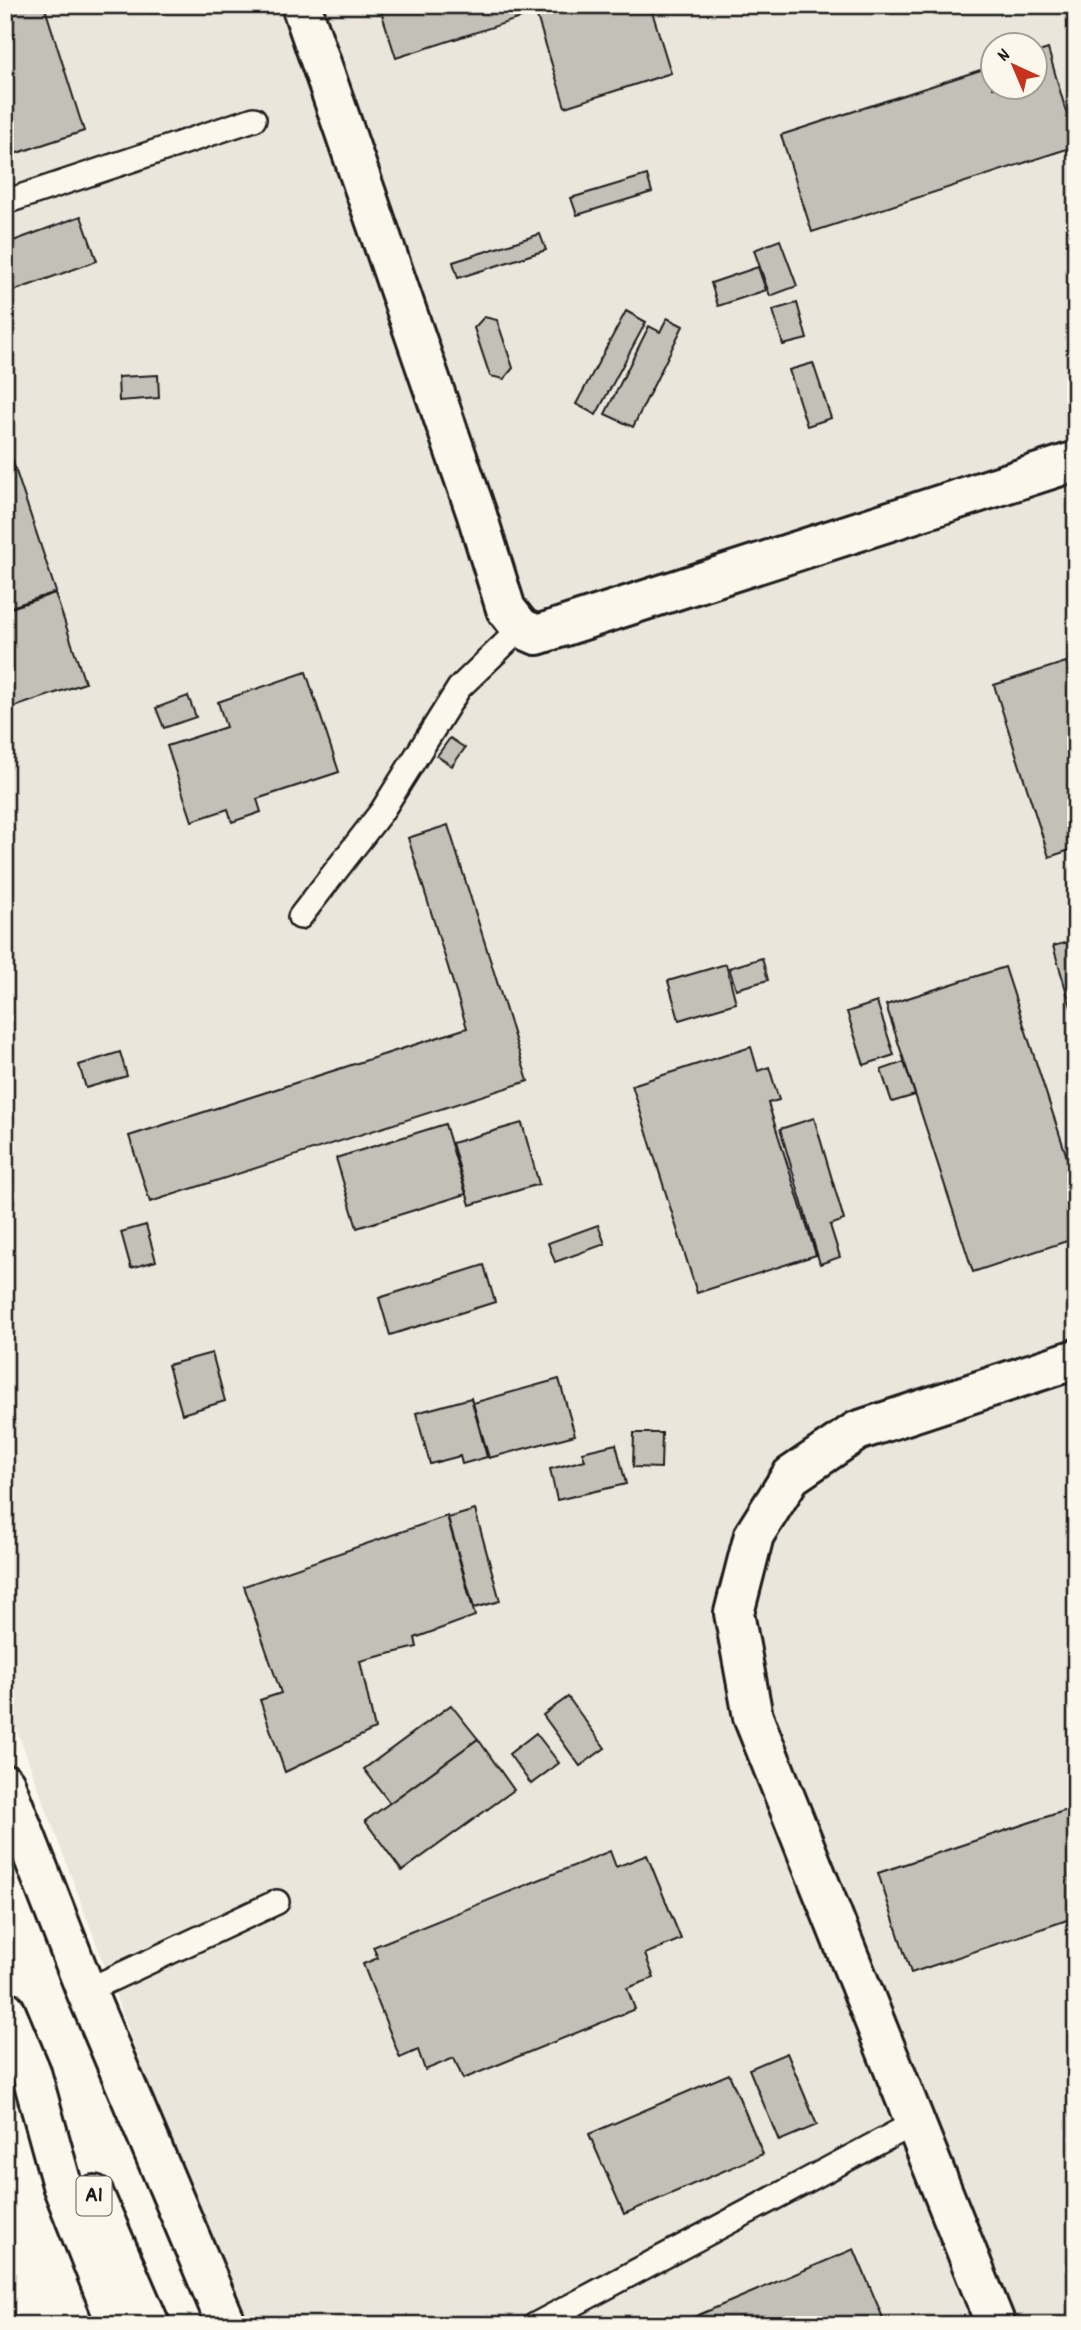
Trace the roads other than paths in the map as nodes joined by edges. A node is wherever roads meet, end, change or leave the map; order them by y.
1 (301, 5) edge
2 (254, 119) dead end
3 (5, 202) edge
4 (1076, 461) edge
5 (521, 628) junction
6 (300, 917) dead end
7 (1076, 1359) edge
8 (5, 1784) edge
9 (277, 1902) dead end
10 (86, 1991) junction
11 (5, 2010) edge
12 (31, 2072) junction
13 (913, 2124) junction
14 (117, 2325) edge
15 (150, 2325) edge
16 (227, 2325) edge
17 (535, 2325) edge
18 (996, 2325) edge

1 - 5 main road
2 - 3 lane
4 - 5 main road
5 - 6 lane
7 - 13 main road
8 - 10 main road
9 - 10 lane
10 - 16 main road
11 - 12 main road, A1
12 - 14 main road, A1
12 - 15 main road, A1
13 - 17 lane
13 - 18 main road

